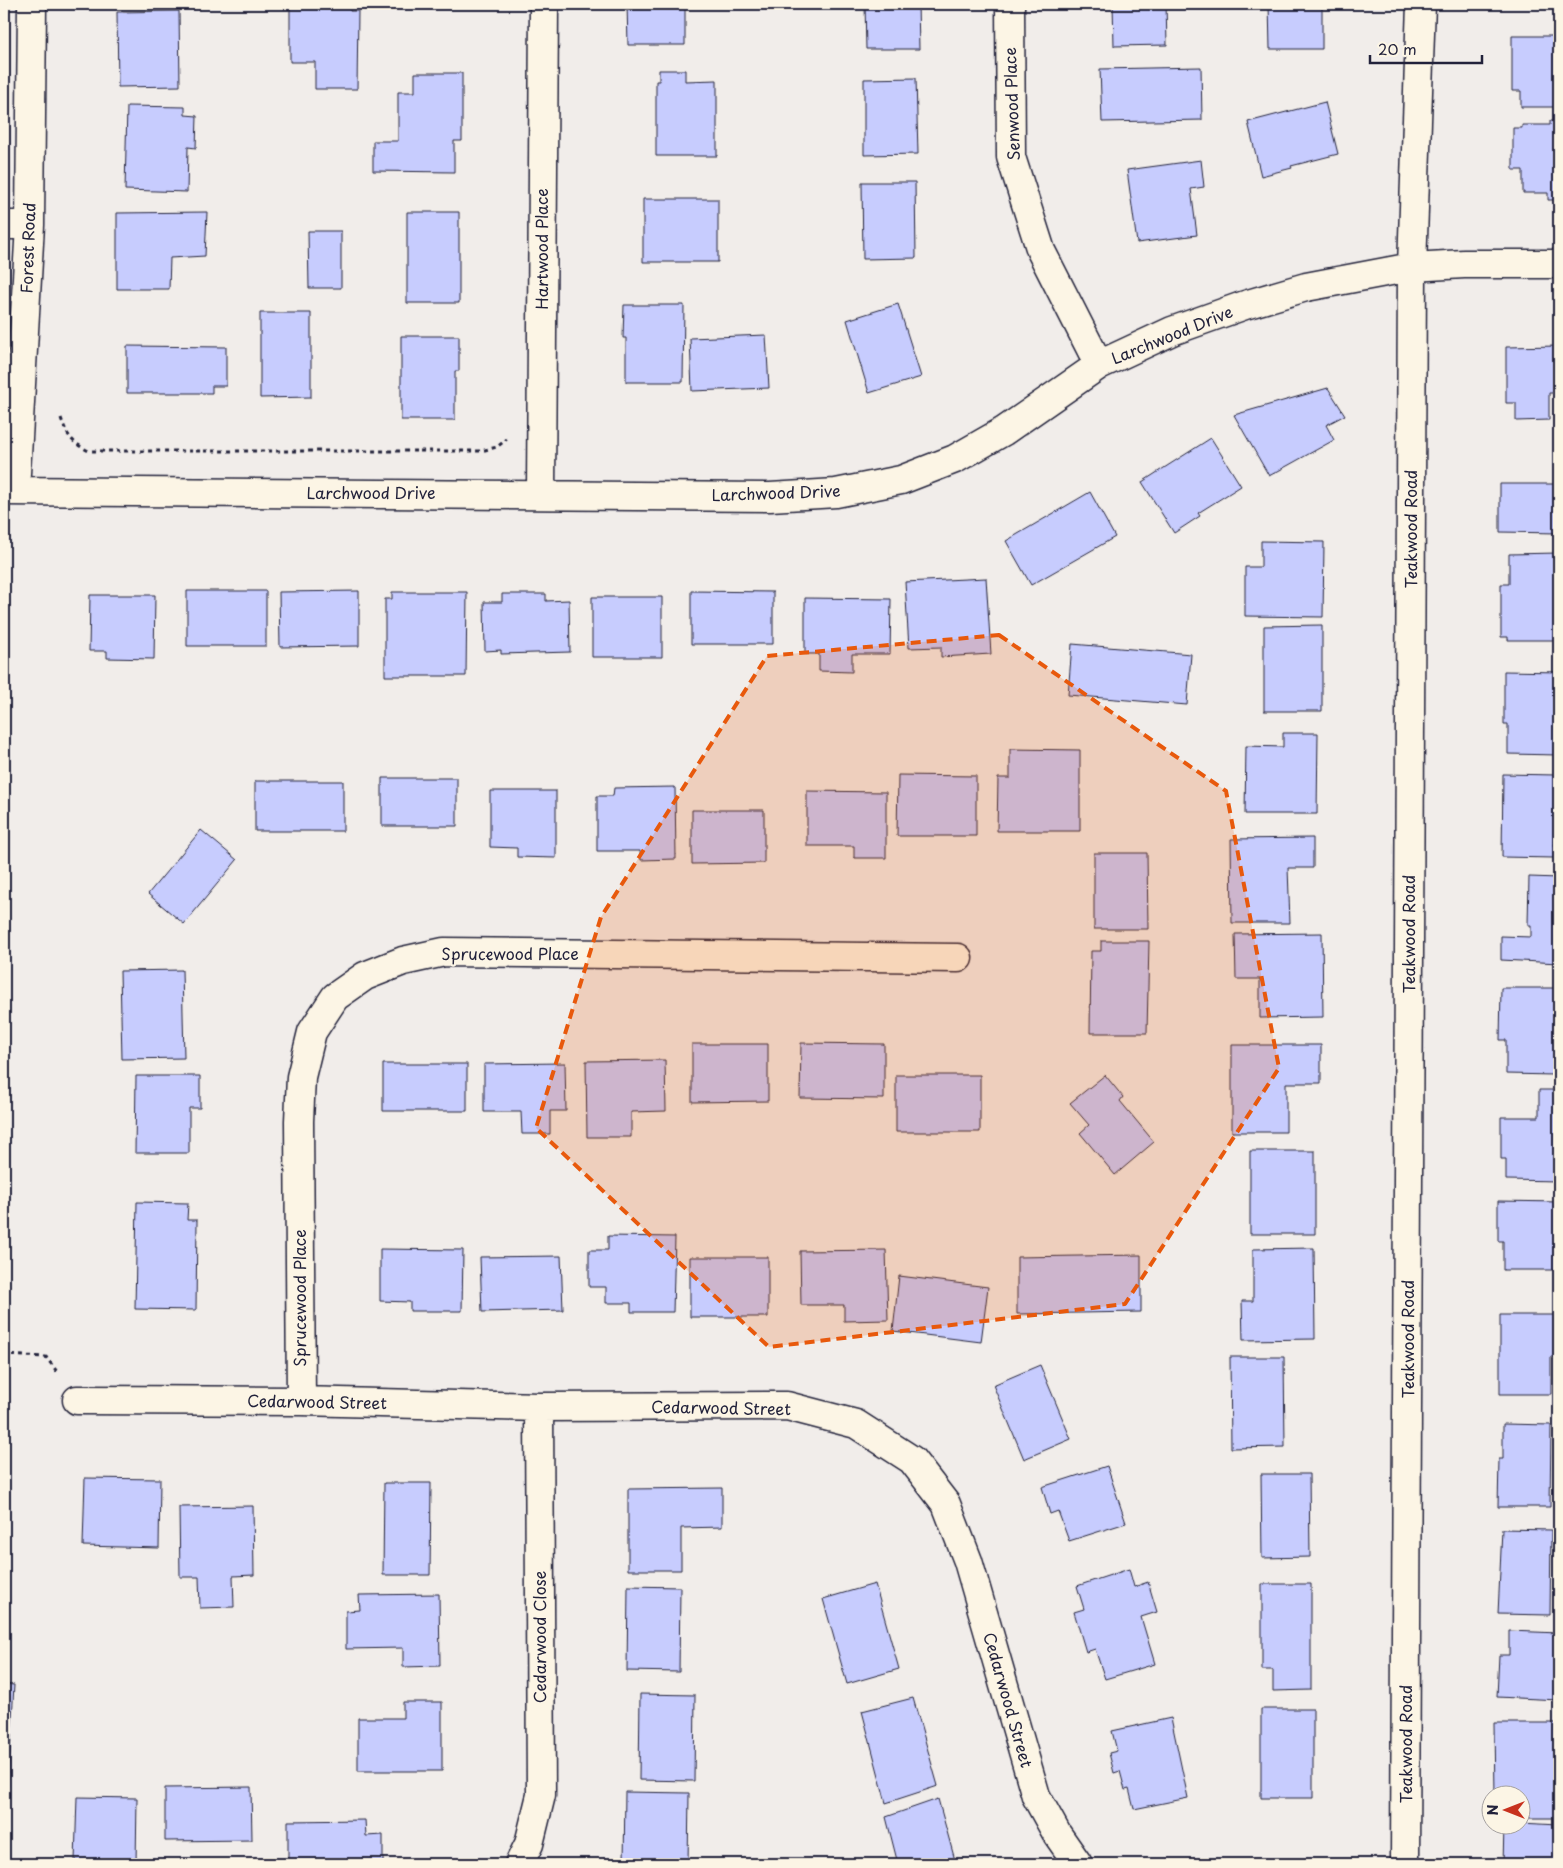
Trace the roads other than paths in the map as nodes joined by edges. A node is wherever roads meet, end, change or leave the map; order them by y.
1 (32, 4) edge
2 (544, 4) edge
3 (1010, 4) edge
4 (1421, 4) edge
5 (17, 225) edge
6 (1559, 264) edge
7 (1412, 267) junction
8 (1099, 366) junction
9 (9, 491) edge
10 (541, 494) junction
11 (958, 958) dead end
12 (77, 1400) road end
13 (301, 1401) junction
14 (539, 1406) junction
15 (518, 1864) edge
16 (1078, 1864) edge
17 (1405, 1864) edge

1 - 5 street, Forest Road
2 - 10 street, Hartwood Place
3 - 8 street, Senwood Place
4 - 7 street, Teakwood Road
5 - 9 street, Forest Road
6 - 7 street, Larchwood Drive
7 - 8 street, Larchwood Drive
7 - 17 street, Teakwood Road
8 - 10 street, Larchwood Drive
9 - 10 street, Larchwood Drive
11 - 13 street, Sprucewood Place
12 - 13 street, Cedarwood Street
13 - 14 street, Cedarwood Street
14 - 15 street, Cedarwood Close
14 - 16 street, Cedarwood Street

